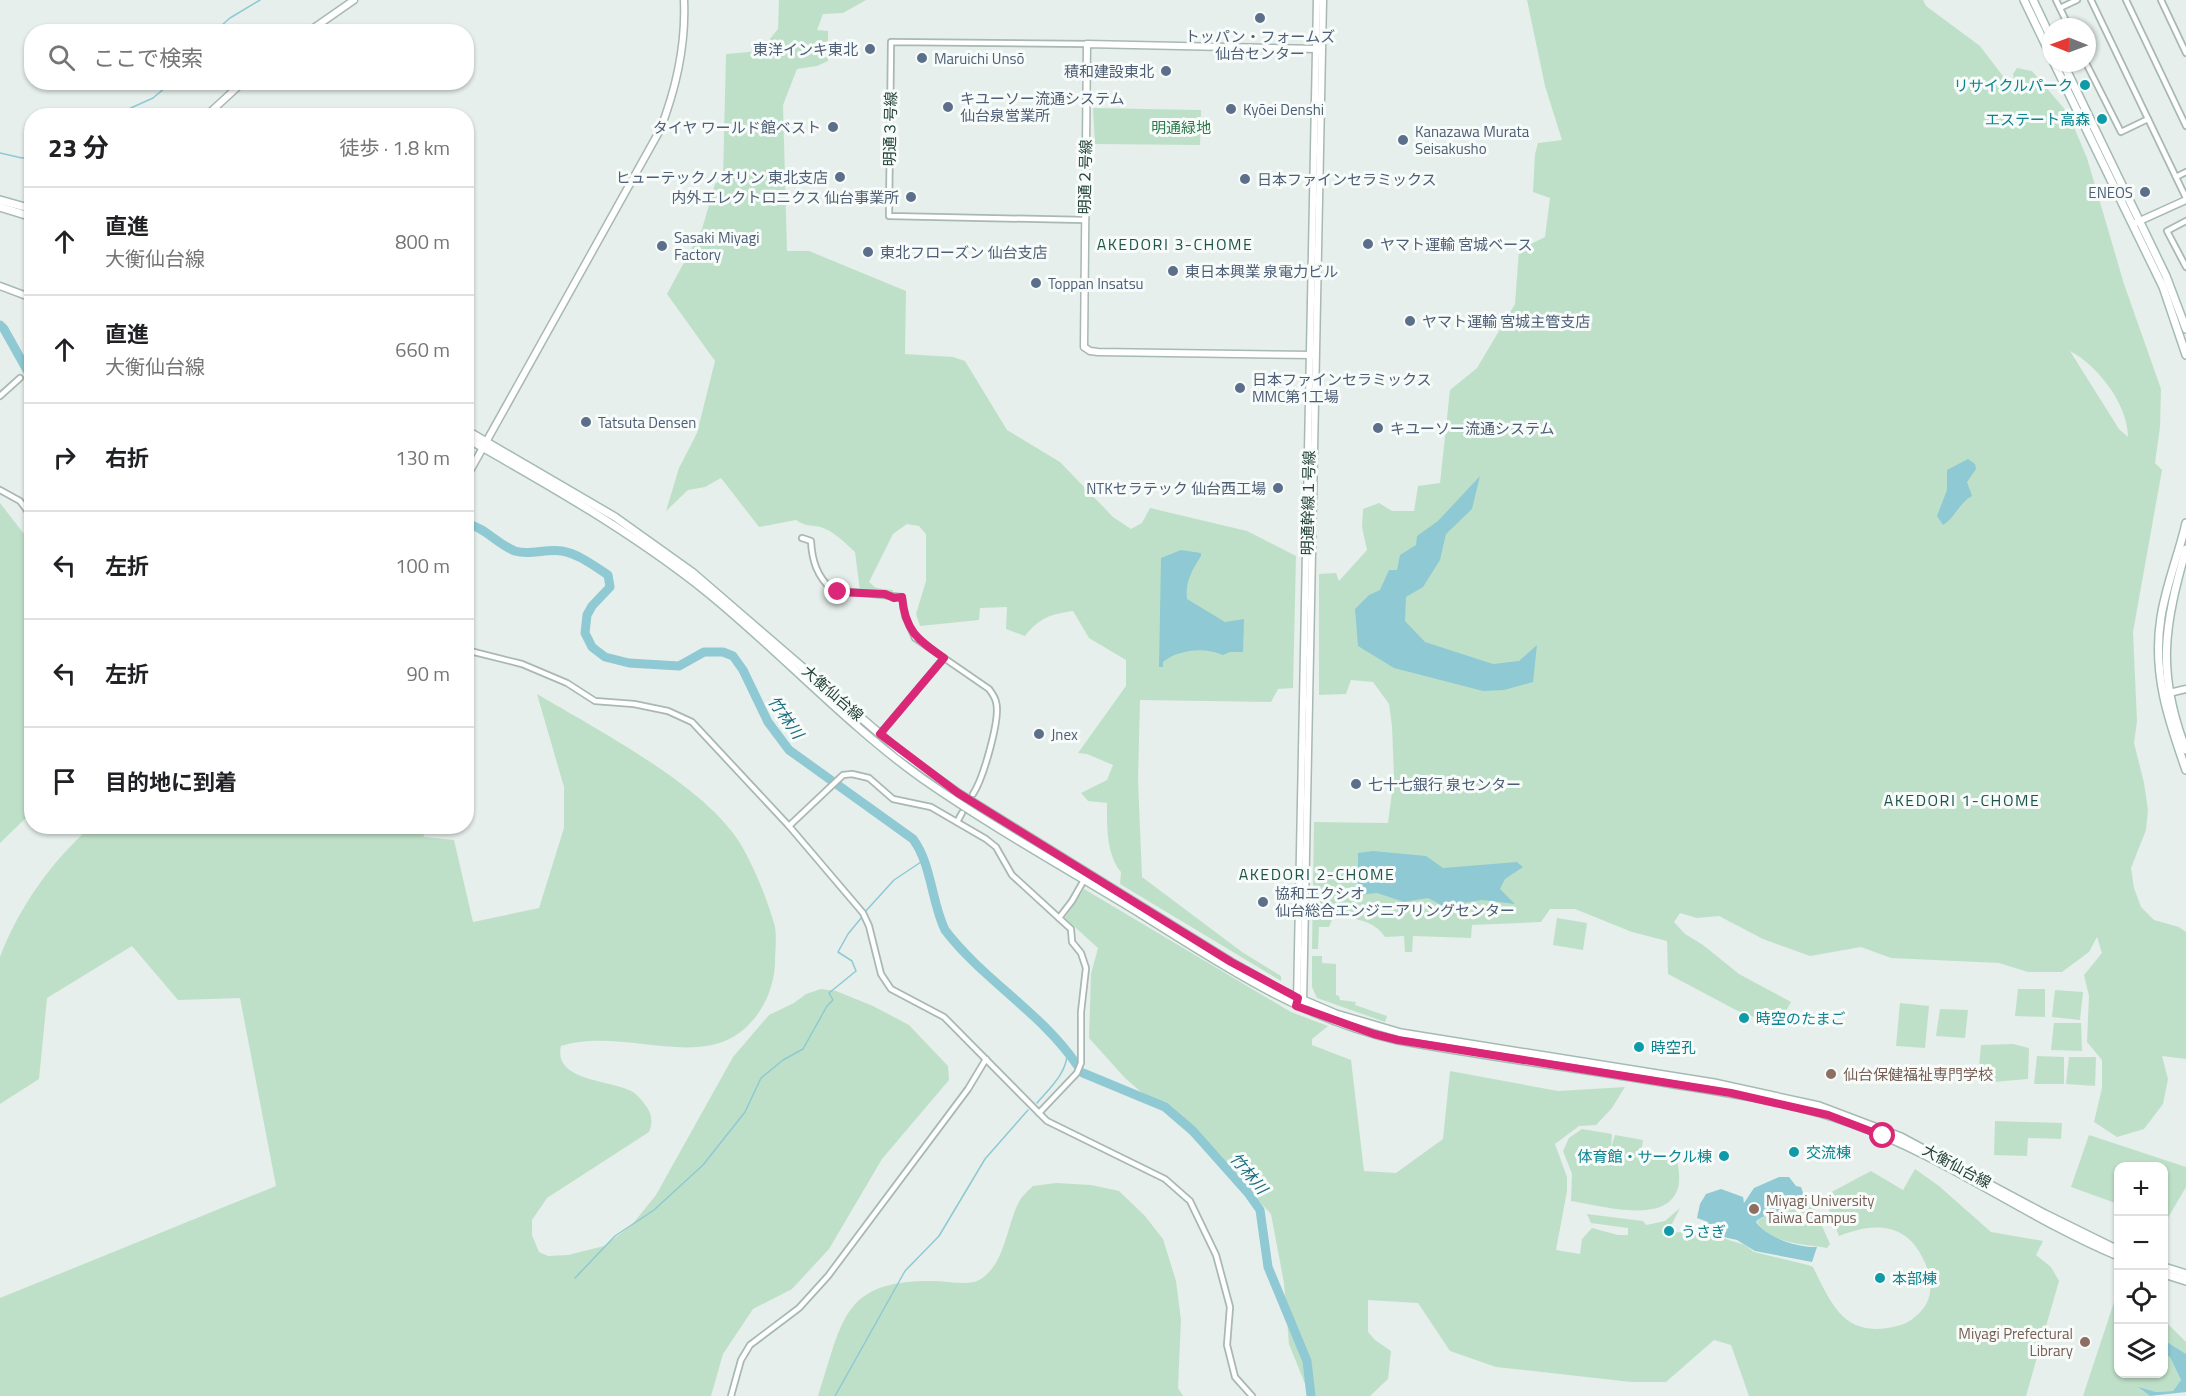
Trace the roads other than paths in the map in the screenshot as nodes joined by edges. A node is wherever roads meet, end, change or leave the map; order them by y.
1 (354, 0) edge
2 (684, 0) edge
3 (1317, 0) edge
4 (1323, 0) edge
5 (2024, 0) edge
6 (2033, 0) edge
7 (2055, 0) edge
8 (2077, 0) edge
9 (2091, 0) edge
10 (2126, 0) edge
11 (2161, 0) edge
12 (2060, 8) junction
13 (2065, 18) edge
14 (2042, 19) edge
15 (320, 24) edge
16 (2042, 37) edge
17 (1087, 44) junction
18 (1319, 49) junction
19 (2186, 53) edge
20 (2059, 72) edge
21 (2067, 72) edge
22 (2091, 72) edge
23 (234, 90) edge
24 (215, 108) edge
25 (2148, 119) junction
26 (2186, 126) edge
27 (2186, 172) edge
28 (2176, 177) junction
29 (2186, 199) edge
30 (0, 200) edge
31 (0, 207) edge
32 (24, 207) edge
33 (24, 214) edge
34 (1085, 219) junction
35 (2186, 221) edge
36 (2136, 222) junction
37 (2186, 267) edge
38 (0, 286) edge
39 (24, 295) edge
40 (2186, 329) edge
41 (1313, 355) junction
42 (2186, 355) edge
43 (20, 378) dead end
44 (0, 396) edge
45 (474, 436) edge
46 (474, 441) edge
47 (486, 445) junction
48 (474, 465) edge
49 (0, 490) edge
50 (24, 506) edge
51 (2186, 523) edge
52 (802, 538) dead end
53 (2186, 549) edge
54 (474, 652) edge
55 (944, 658) junction
56 (2186, 689) edge
57 (2165, 694) junction
58 (880, 734) junction
59 (2186, 750) edge
60 (2186, 770) edge
61 (973, 794) dead end
62 (962, 813) dead end
63 (957, 822) junction
64 (789, 826) junction
65 (1084, 880) junction
66 (1059, 918) junction
67 (1300, 1003) junction
68 (986, 1059) junction
69 (1039, 1113) junction
70 (2058, 1225) junction
71 (2114, 1248) edge
72 (2114, 1254) edge
73 (2168, 1269) edge
74 (2186, 1274) edge
75 (2168, 1276) edge
76 (2186, 1281) edge
77 (731, 1396) edge
78 (1252, 1396) edge

1 - 15 street
2 - 47 street
3 - 18 street, 明通幹線１号線
4 - 18 street
5 - 16 main road
6 - 14 main road
7 - 12 street
8 - 12 street
9 - 25 street
10 - 26 street
11 - 19 street
12 - 13 street
17 - 18 street
17 - 34 street, 明通２号線
17 - 34 street, 明通３号線
18 - 41 street, 明通幹線１号線
20 - 36 main road
21 - 36 main road
22 - 25 street
23 - 24 street
25 - 28 street
27 - 28 street
28 - 29 street
29 - 36 street
30 - 32 main road
31 - 33 main road
34 - 41 street, 明通２号線
35 - 37 street
36 - 40 main road
36 - 42 main road
38 - 39 street
41 - 67 street, 明通幹線１号線
43 - 44 street
45 - 47 main road, 大衡仙台線
46 - 47 main road, 大衡仙台線
47 - 48 street
47 - 58 main road, 大衡仙台線
47 - 65 main road, 大衡仙台線
49 - 50 street
51 - 57 main road
52 - 55 street
53 - 57 main road
54 - 64 street
55 - 58 street
55 - 61 street
56 - 57 street
57 - 59 main road
57 - 60 main road
58 - 67 main road, 大衡仙台線
62 - 63 street
63 - 64 street
63 - 66 street
64 - 68 street
65 - 66 street
65 - 67 main road, 大衡仙台線
66 - 69 street
67 - 70 main road, 大衡仙台線
68 - 69 street
68 - 77 street
69 - 78 street
70 - 71 main road, 大衡仙台線
70 - 72 main road, 大衡仙台線
73 - 74 main road
75 - 76 main road

